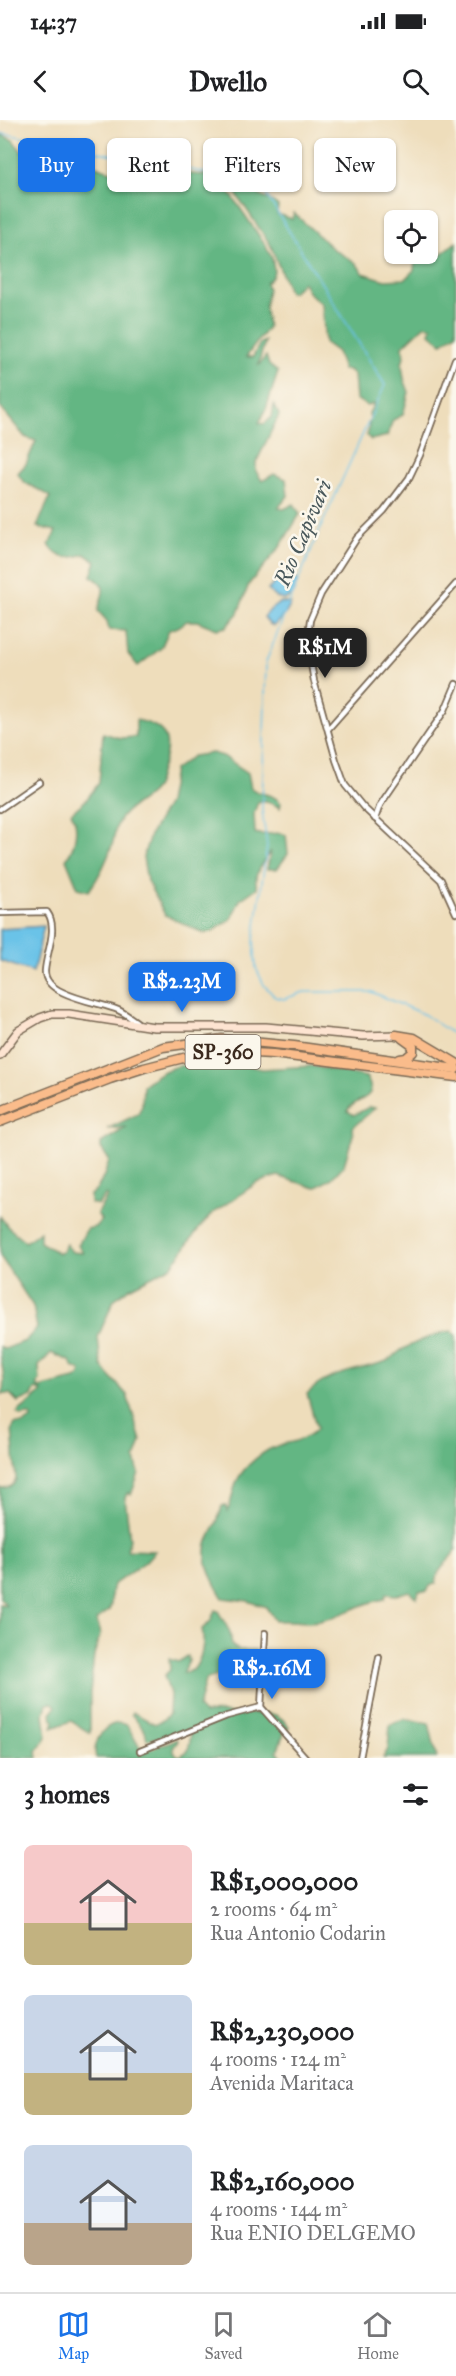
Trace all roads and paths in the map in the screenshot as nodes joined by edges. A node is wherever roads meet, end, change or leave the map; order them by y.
1 (455, 359) edge
2 (456, 584) edge
3 (456, 684) edge
4 (328, 729) junction
5 (39, 782) dead end
6 (0, 809) edge
7 (375, 819) junction
8 (0, 913) edge
9 (456, 913) edge
10 (140, 1024) junction
11 (396, 1035) junction
12 (3, 1045) edge
13 (0, 1055) edge
14 (396, 1060) junction
15 (456, 1063) edge
16 (456, 1069) edge
17 (456, 1077) edge
18 (0, 1111) edge
19 (0, 1122) edge
20 (265, 1633) dead end
21 (379, 1657) dead end
22 (261, 1707) junction
23 (140, 1751) dead end
24 (306, 1758) edge
25 (360, 1758) edge

1 - 4 street
2 - 4 street
3 - 7 street
4 - 7 street
5 - 6 street
7 - 9 street
8 - 10 street
10 - 11 street
10 - 12 street
11 - 14 highway
11 - 15 highway
12 - 13 street
14 - 16 highway, SP-360
14 - 18 highway, SP-360
17 - 19 highway, SP-360
20 - 22 street
21 - 25 street
22 - 23 street
22 - 24 street

